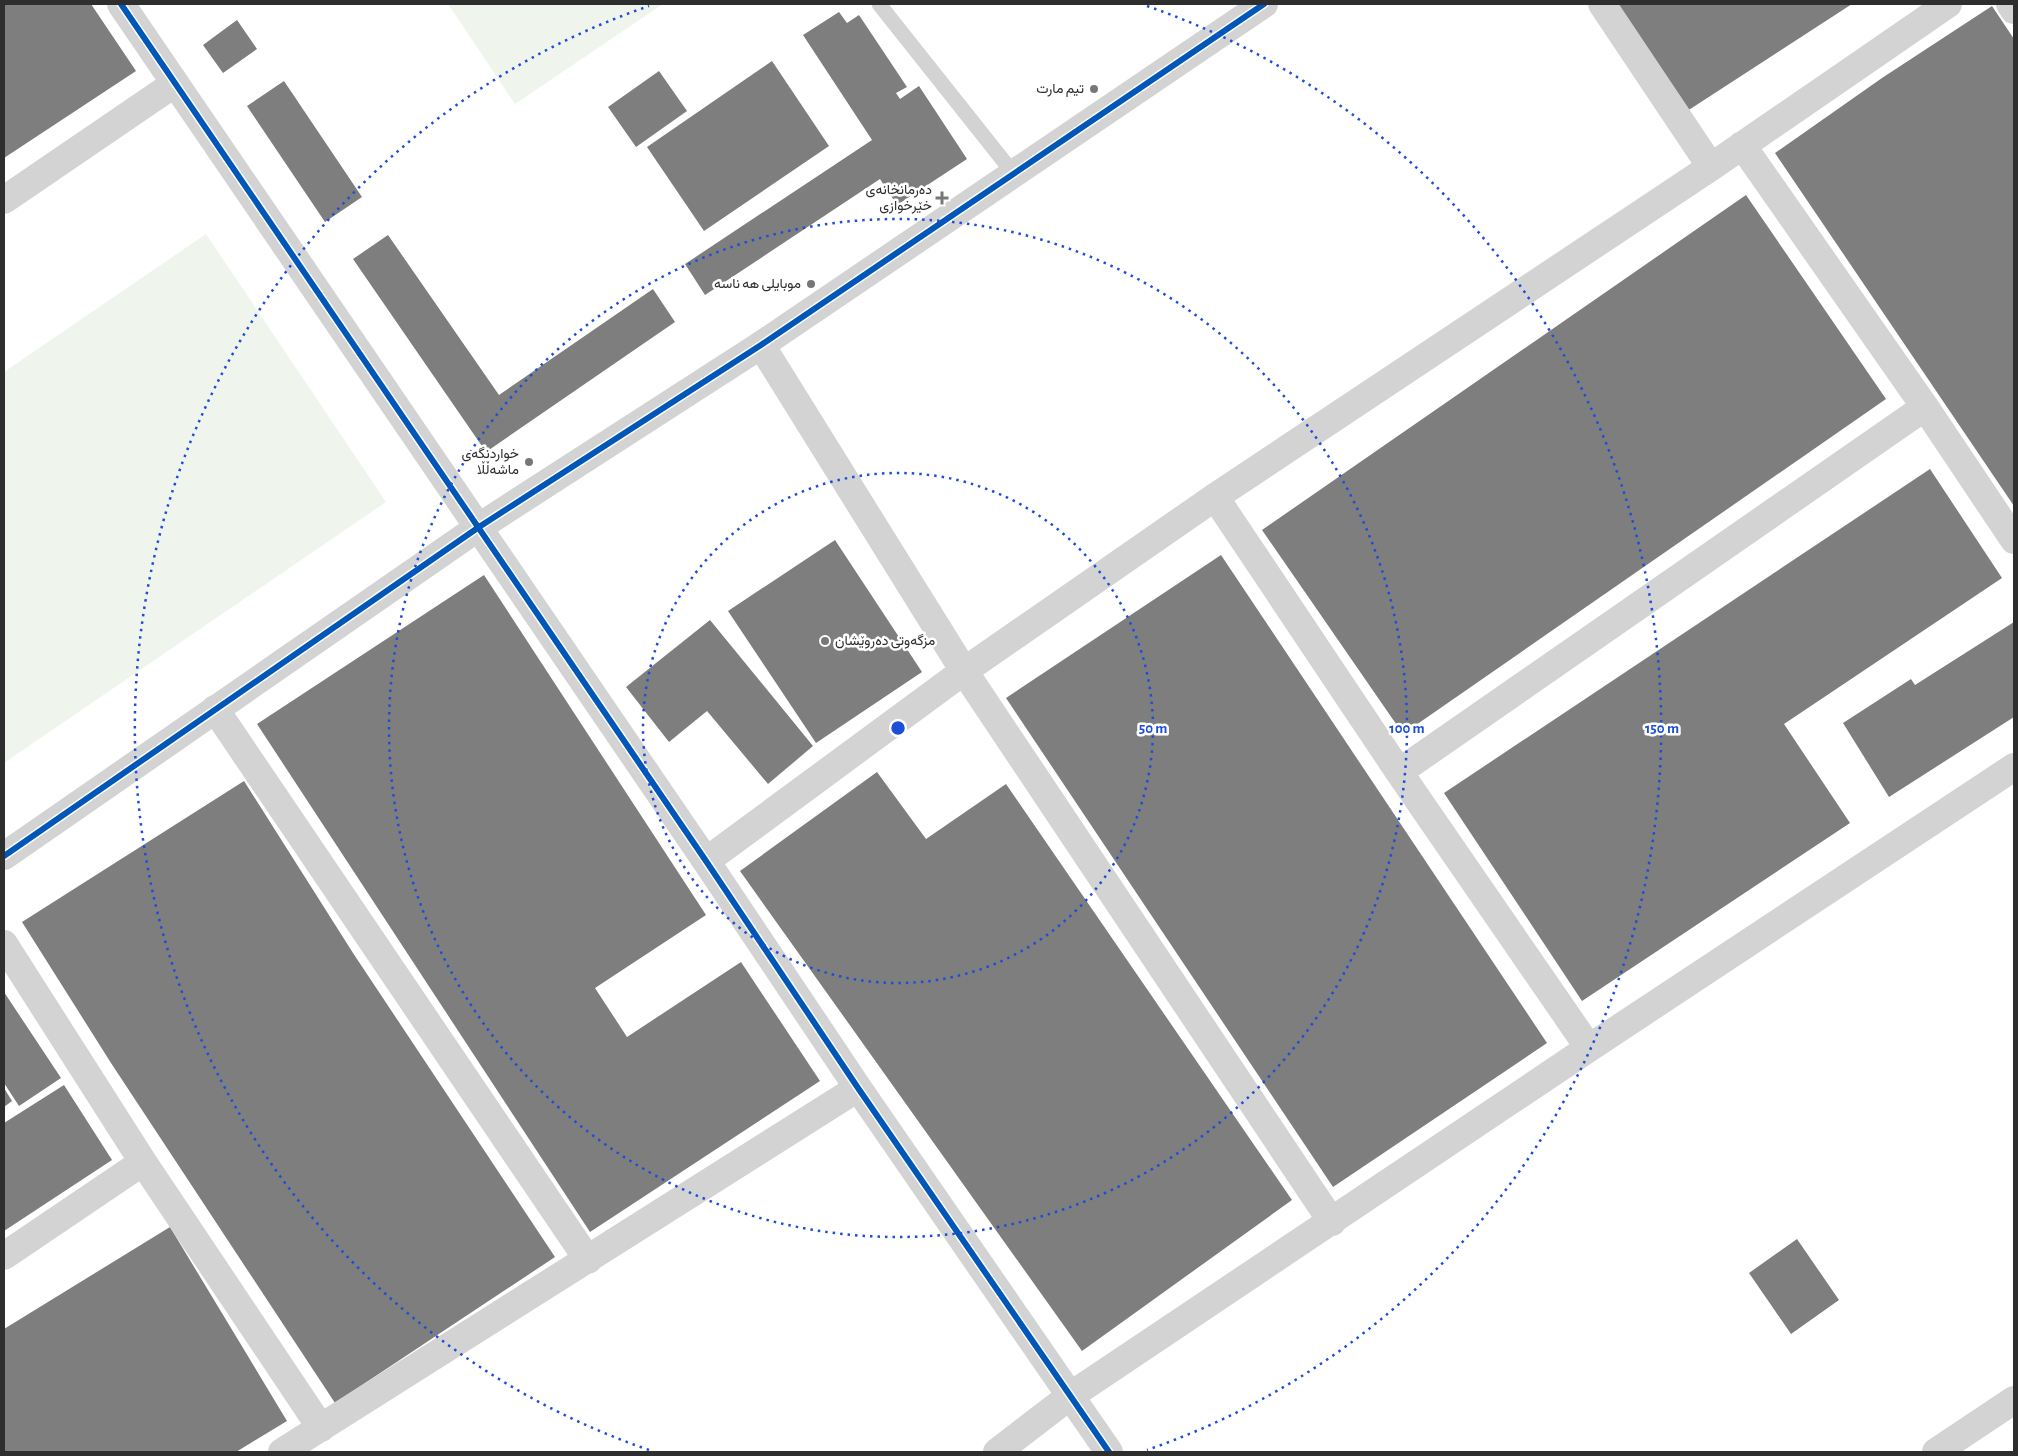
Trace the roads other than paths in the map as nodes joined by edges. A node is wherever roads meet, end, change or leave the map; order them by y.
1 (121, 4) edge
2 (879, 4) edge
3 (1264, 4) edge
4 (1602, 4) edge
5 (1948, 4) edge
6 (2010, 4) edge
7 (2014, 10) edge
8 (174, 84) junction
9 (1742, 145) junction
10 (1711, 167) junction
11 (1014, 174) junction
12 (4, 200) edge
13 (761, 345) junction
14 (1925, 407) junction
15 (1215, 497) junction
16 (479, 527) junction
17 (2014, 540) edge
18 (964, 671) junction
19 (215, 709) junction
20 (2014, 767) edge
21 (1399, 772) junction
22 (4, 856) edge
23 (706, 861) junction
24 (4, 944) edge
25 (1589, 1048) junction
26 (858, 1088) junction
27 (143, 1162) junction
28 (1332, 1222) junction
29 (4, 1256) edge
30 (588, 1260) junction
31 (1070, 1396) junction
32 (2014, 1400) edge
33 (321, 1428) junction
34 (282, 1452) edge
35 (997, 1452) edge
36 (1109, 1452) edge
37 (1936, 1452) edge

1 - 8 street
2 - 11 lane
3 - 11 street
4 - 10 street
5 - 9 street
6 - 7 street
8 - 12 street
8 - 16 street
9 - 10 street
9 - 14 street
10 - 15 street
11 - 13 street
13 - 16 street
13 - 18 street
14 - 17 street
14 - 21 street
15 - 18 street
15 - 21 street
16 - 19 street
16 - 23 street
18 - 23 street
18 - 28 street
19 - 22 street
19 - 30 street
20 - 25 street
21 - 25 street
23 - 26 street
24 - 27 street
25 - 28 street
26 - 30 street
26 - 31 street
27 - 29 street
27 - 33 street
28 - 31 street
30 - 33 street
31 - 35 street
31 - 36 street
32 - 37 street
33 - 34 street

